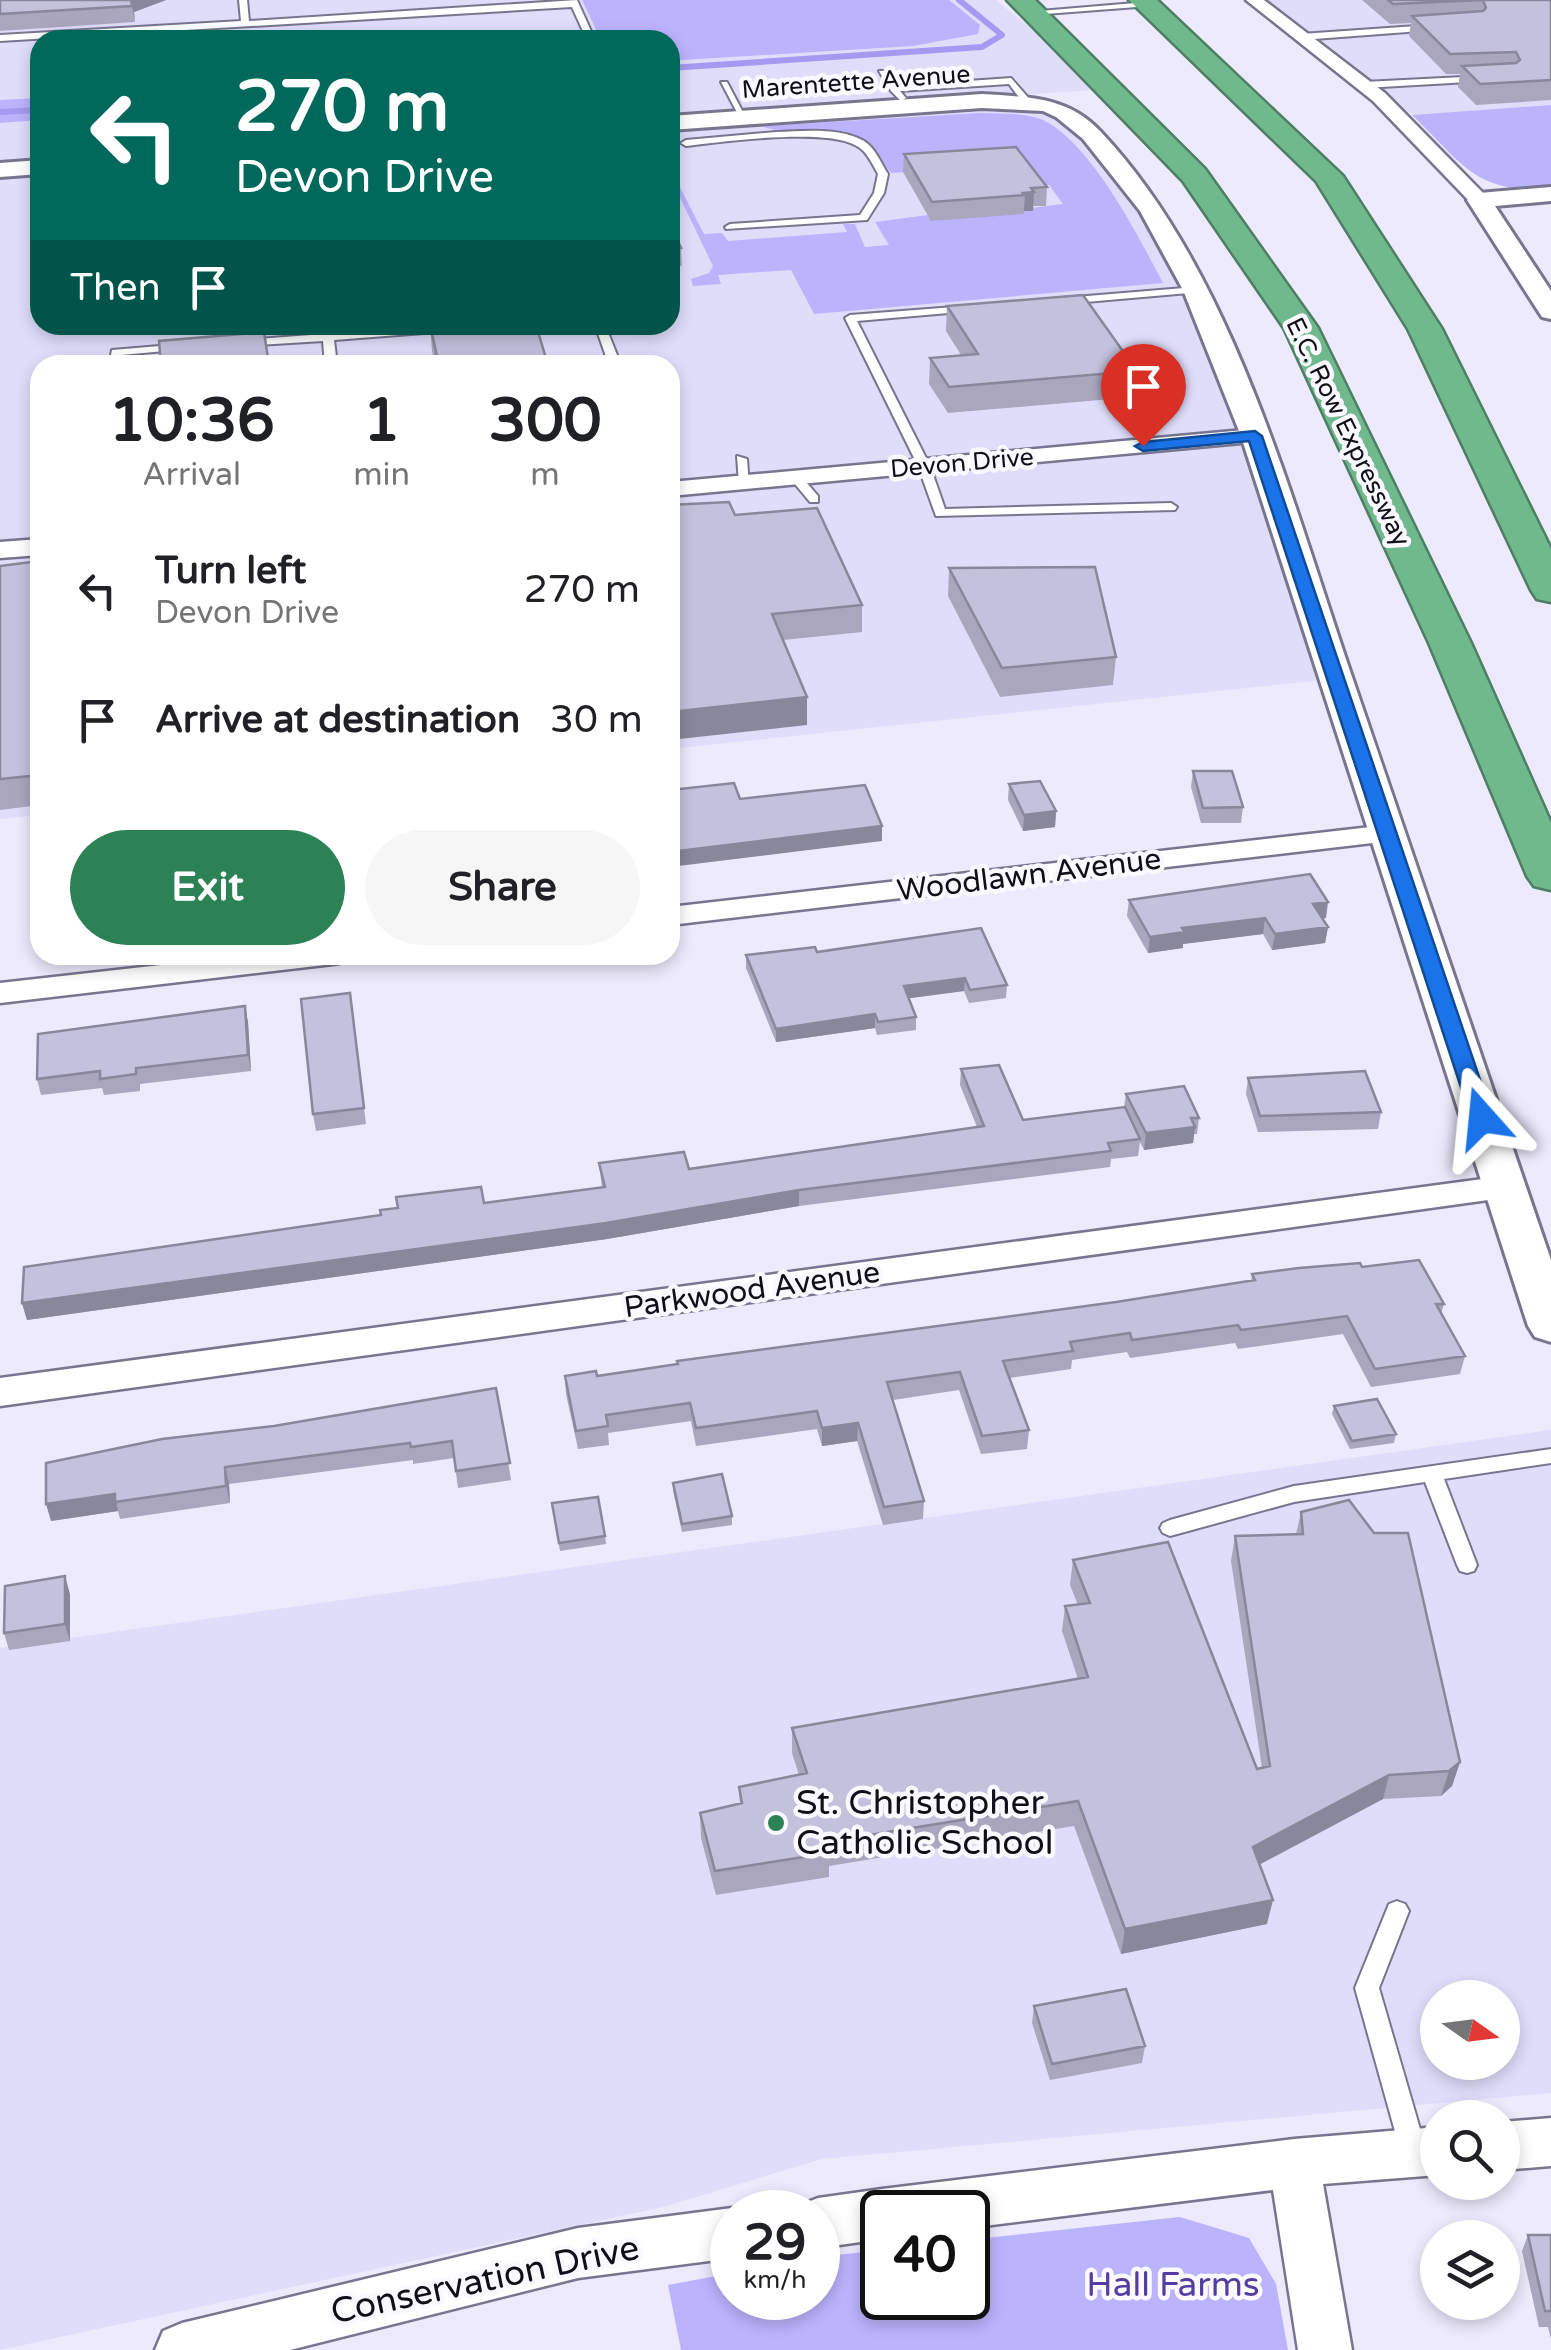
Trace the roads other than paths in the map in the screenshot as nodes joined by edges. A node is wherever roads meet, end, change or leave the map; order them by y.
1 (242, 0) edge
2 (1254, 0) edge
3 (1152, 1) edge
4 (574, 2) edge
5 (1026, 6) edge
6 (245, 24) junction
7 (1440, 27) edge
8 (140, 30) edge
9 (587, 30) edge
10 (30, 36) edge
11 (1302, 37) junction
12 (0, 38) edge
13 (882, 73) dead end
14 (1491, 79) edge
15 (724, 84) dead end
16 (1364, 86) junction
17 (901, 98) junction
18 (680, 123) edge
19 (745, 125) junction
20 (686, 142) dead end
21 (30, 168) edge
22 (0, 170) edge
23 (1550, 196) edge
24 (1479, 200) junction
25 (730, 227) dead end
26 (1196, 290) junction
27 (1078, 300) junction
28 (1040, 303) edge
29 (983, 308) edge
30 (1551, 310) edge
31 (1089, 314) edge
32 (343, 335) edge
33 (328, 336) junction
34 (231, 344) edge
35 (193, 347) edge
36 (116, 355) edge
37 (330, 355) edge
38 (1120, 358) edge
39 (1150, 402) dead end
40 (1255, 436) junction
41 (924, 466) junction
42 (796, 478) junction
43 (680, 487) edge
44 (814, 498) dead end
45 (1171, 507) dead end
46 (30, 547) edge
47 (0, 550) edge
48 (1551, 590) edge
49 (1388, 834) junction
50 (1551, 876) edge
51 (680, 915) edge
52 (245, 965) edge
53 (0, 993) edge
54 (1505, 1188) junction
55 (1551, 1326) edge
56 (0, 1392) edge
57 (1551, 1456) edge
58 (1432, 1473) junction
59 (1170, 1528) dead end
60 (1467, 1564) dead end
61 (1397, 1911) dead end
62 (1420, 2135) edge
63 (1551, 2142) edge
64 (1520, 2145) edge
65 (1420, 2152) edge
66 (1294, 2163) junction
67 (990, 2201) edge
68 (710, 2236) edge
69 (182, 2350) edge
70 (1325, 2350) edge

1 - 6 lane
2 - 11 street
3 - 5 lane
3 - 48 highway
4 - 6 lane
4 - 9 lane
5 - 50 highway, E.C. Row Expressway
6 - 8 lane
7 - 11 lane
10 - 12 lane
11 - 16 street
13 - 17 lane
14 - 16 lane
15 - 19 lane
16 - 24 street
17 - 19 street, Marentette Avenue
17 - 26 street, Marentette Avenue
18 - 19 street, Marentette Avenue
19 - 20 lane
19 - 25 lane
21 - 22 street
23 - 24 street
24 - 30 street
26 - 27 lane
26 - 40 street
27 - 28 lane
27 - 31 lane
29 - 41 lane
32 - 33 lane
33 - 34 lane
33 - 37 lane
35 - 36 lane
38 - 39 lane
40 - 41 street, Devon Drive
40 - 49 street
41 - 42 street, Devon Drive
41 - 45 lane
42 - 43 street, Devon Drive
42 - 44 lane
46 - 47 street
49 - 51 street, Woodlawn Avenue
49 - 54 street
52 - 53 street
54 - 55 street
54 - 56 street, Parkwood Avenue
57 - 58 lane
58 - 59 lane
58 - 60 lane
61 - 62 lane
63 - 64 street
65 - 66 street
66 - 67 street
66 - 70 street
68 - 69 street, Conservation Drive

